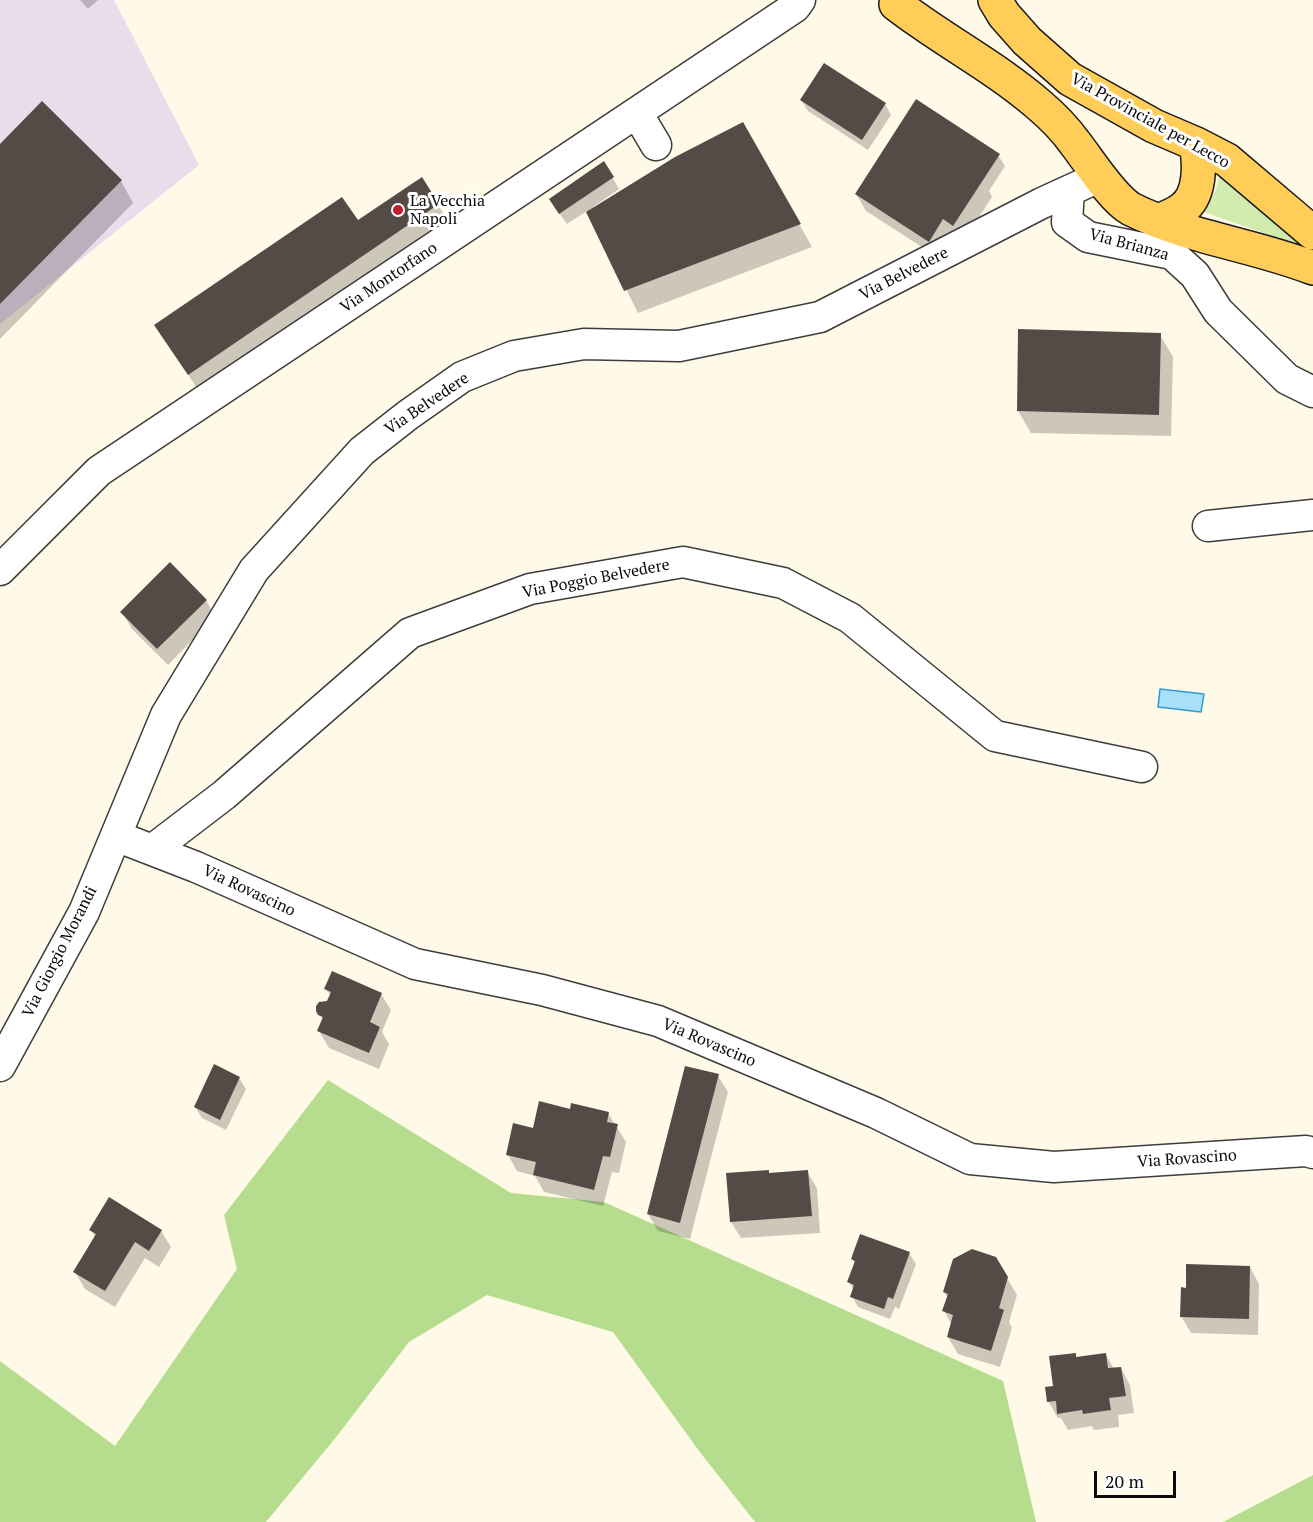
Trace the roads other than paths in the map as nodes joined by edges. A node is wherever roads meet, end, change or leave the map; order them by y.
1 (933, 0) edge
2 (995, 0) edge
3 (805, 2) edge
4 (891, 2) edge
5 (637, 113) junction
6 (1196, 144) junction
7 (656, 145) dead end
8 (1099, 177) junction
9 (1069, 191) junction
10 (1161, 220) junction
11 (1313, 233) edge
12 (1313, 268) edge
13 (1313, 392) edge
14 (1313, 515) edge
15 (1208, 526) dead end
16 (0, 570) edge
17 (1142, 767) dead end
18 (116, 836) junction
19 (152, 850) junction
20 (0, 1066) edge
21 (1313, 1153) edge

1 - 4 main road
2 - 6 main road, Via Provinciale per Lecco
3 - 5 street, Via Montorfano
4 - 8 main road
5 - 7 street
5 - 16 street, Via Montorfano
6 - 10 main road
6 - 11 main road, Via Provinciale per Lecco
8 - 9 street, Via Belvedere
8 - 10 main road
9 - 13 street, Via Brianza
9 - 18 street, Via Belvedere
10 - 12 main road
14 - 15 street
17 - 19 street, Via Poggio Belvedere
18 - 19 street, Via Rovascino
18 - 20 street, Via Giorgio Morandi
19 - 21 street, Via Rovascino

